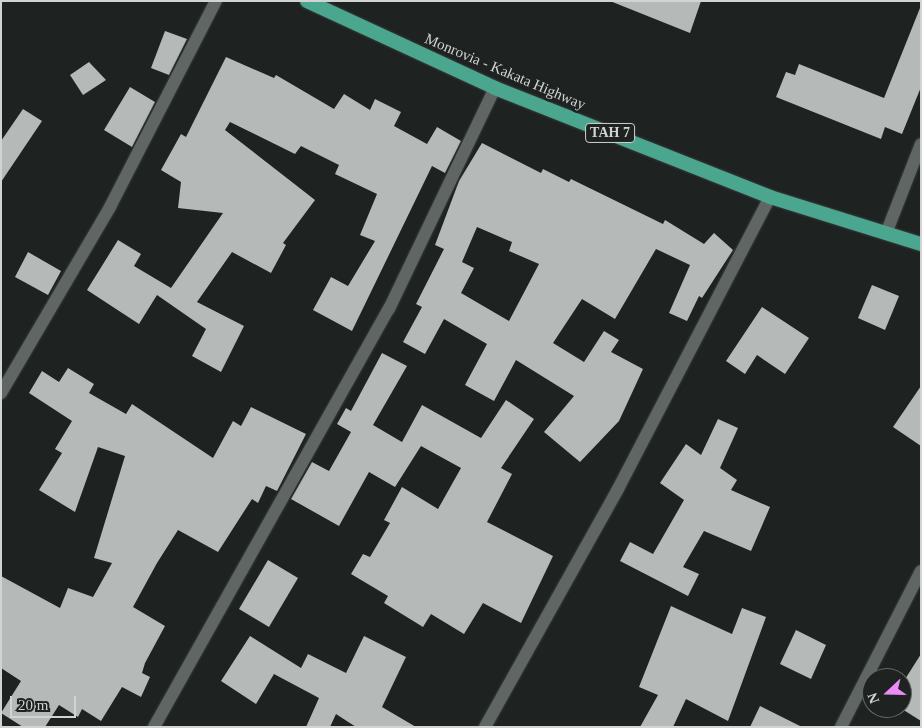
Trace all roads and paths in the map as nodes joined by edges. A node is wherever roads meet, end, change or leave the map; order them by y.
1 (216, 1) edge
2 (307, 1) edge
3 (495, 88) junction
4 (921, 144) edge
5 (770, 197) junction
6 (887, 231) junction
7 (921, 244) edge
8 (1, 393) edge
9 (921, 570) edge
10 (154, 727) edge
11 (484, 727) edge
12 (841, 727) edge

1 - 8 street
2 - 3 highway, Monrovia - Kakata Highway / TAH 7
3 - 5 highway, Monrovia - Kakata Highway / TAH 7
3 - 10 street
4 - 6 street
5 - 6 highway, Monrovia - Kakata Highway / TAH 7
5 - 11 street
6 - 7 highway, Monrovia - Kakata Highway / TAH 7
9 - 12 street

